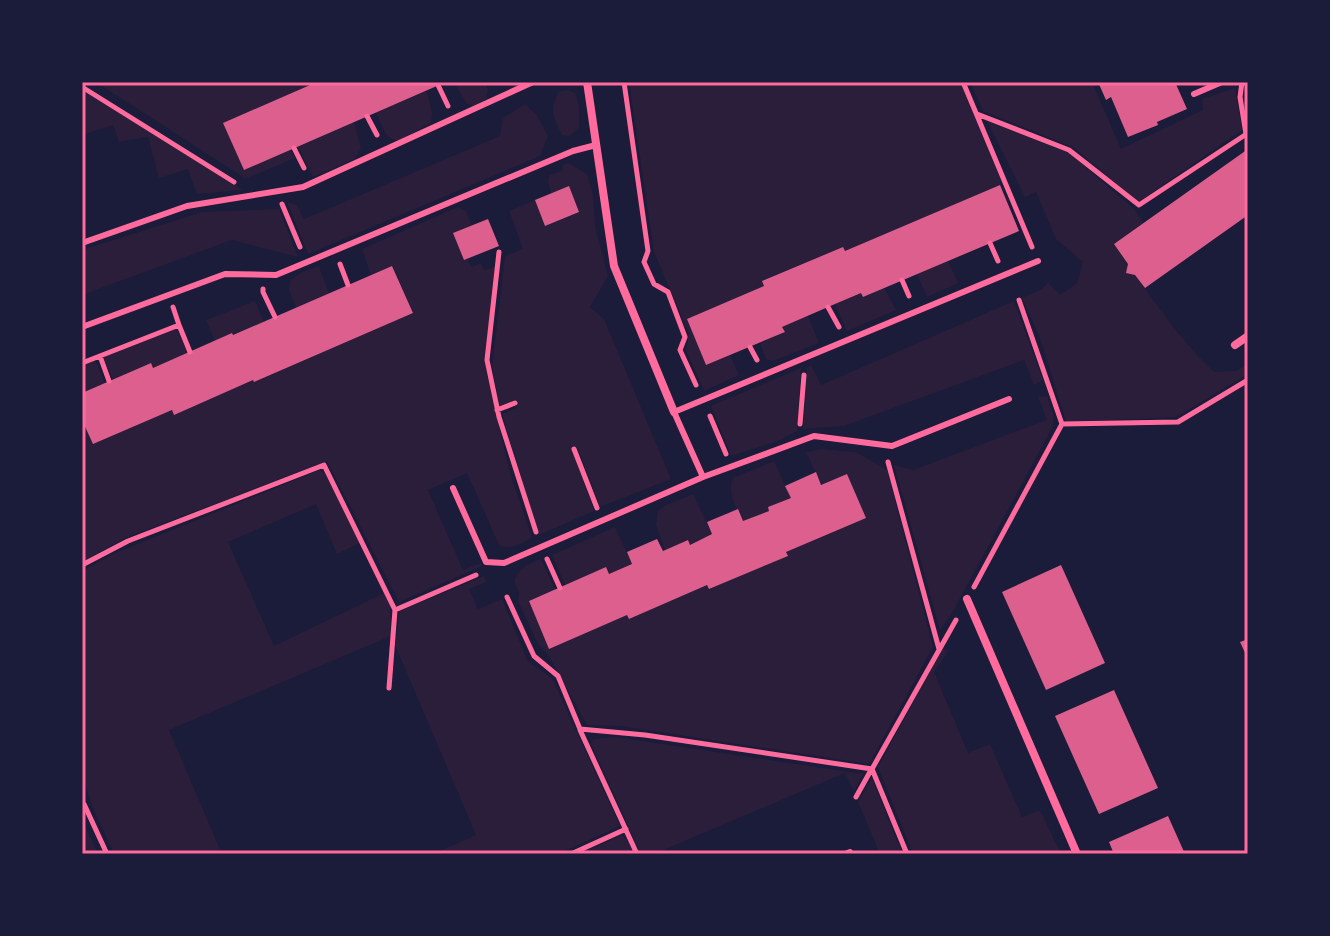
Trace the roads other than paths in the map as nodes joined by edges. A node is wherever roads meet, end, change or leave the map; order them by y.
1 (533, 82) edge
2 (587, 82) edge
3 (1222, 82) edge
4 (1194, 94) dead end
5 (596, 145) junction
6 (82, 243) edge
7 (1038, 261) road end
8 (82, 327) edge
9 (1248, 336) edge
10 (1235, 345) dead end
11 (1009, 399) dead end
12 (674, 412) junction
13 (703, 477) junction
14 (453, 488) dead end
15 (967, 599) road end
16 (1077, 854) edge

1 - 6 lane
2 - 5 street
3 - 4 lane
5 - 8 lane
5 - 12 street
7 - 12 lane
9 - 10 street
11 - 13 lane
12 - 13 lane
13 - 14 lane
15 - 16 street

